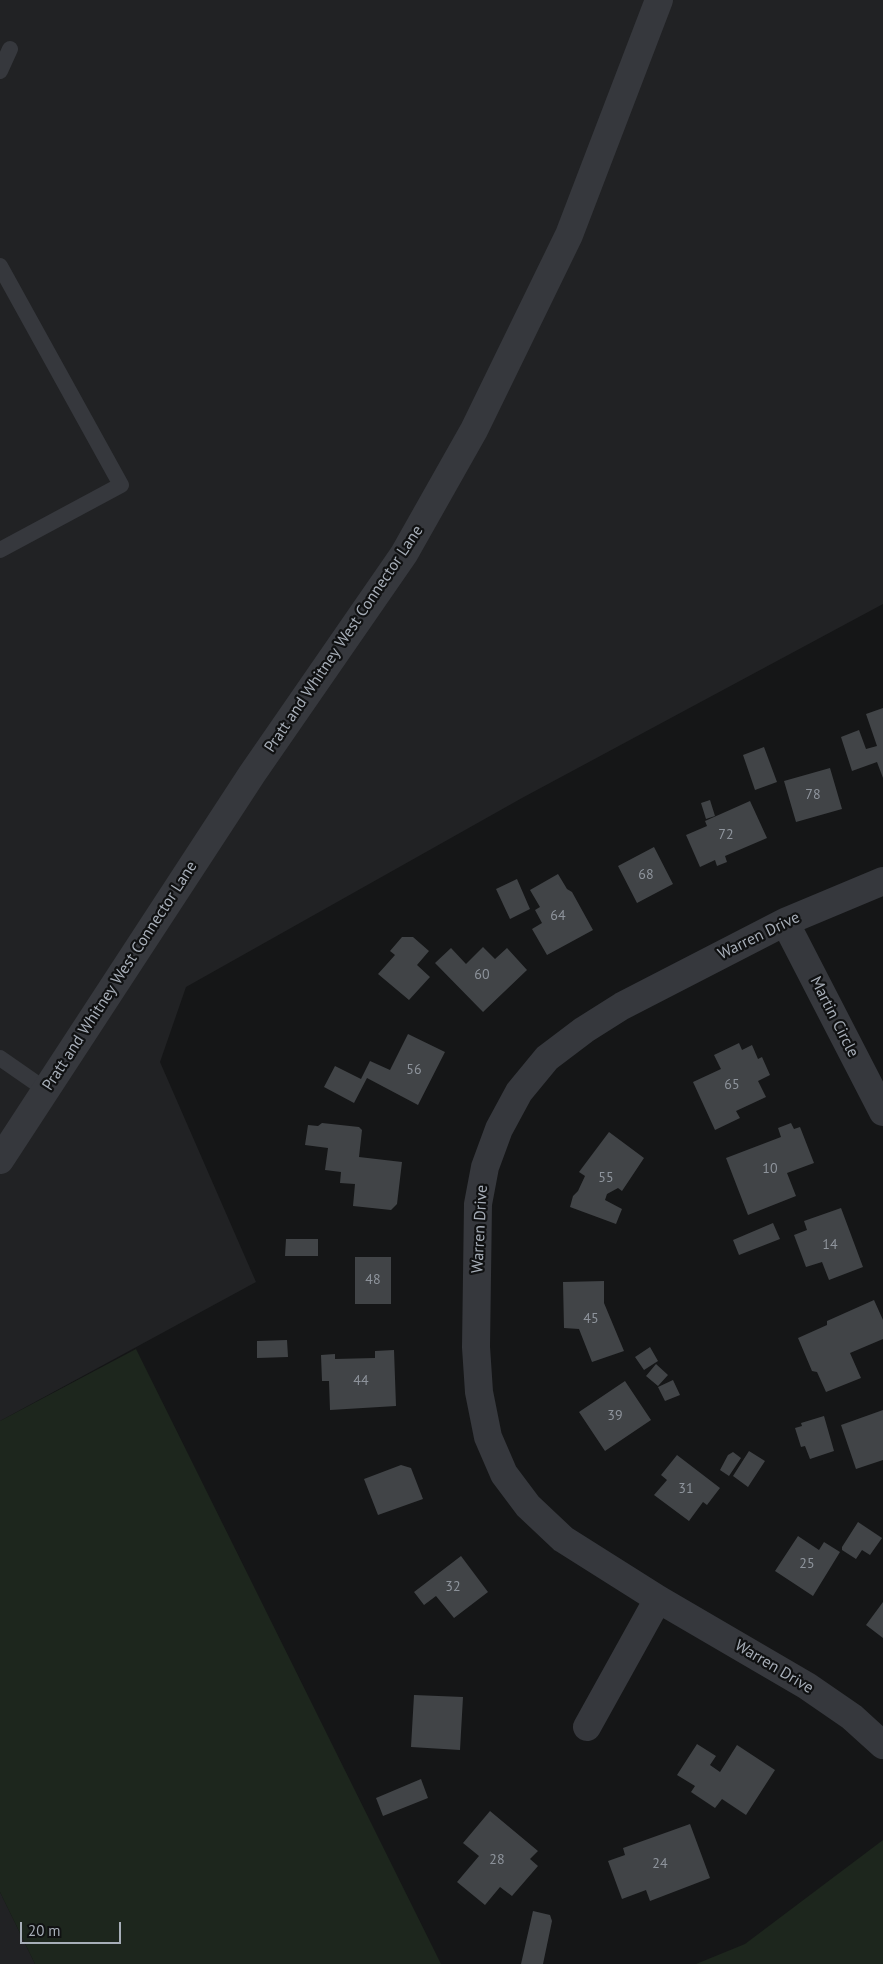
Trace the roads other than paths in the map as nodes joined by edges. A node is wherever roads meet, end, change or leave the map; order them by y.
1 (658, 0) edge
2 (10, 49) dead end
3 (0, 71) edge
4 (0, 266) edge
5 (0, 550) edge
6 (883, 881) edge
7 (784, 922) junction
8 (0, 1058) edge
9 (46, 1090) junction
10 (883, 1112) edge
11 (0, 1160) edge
12 (658, 1599) junction
13 (587, 1727) dead end
14 (883, 1745) edge

1 - 9 street, Pratt and Whitney West Connector Lane
2 - 3 lane
4 - 5 lane
6 - 7 street, Warren Drive
7 - 10 street, Martin Circle
7 - 12 street, Warren Drive
8 - 9 lane
9 - 11 street, Pratt and Whitney West Connector Lane
12 - 13 street
12 - 14 street, Warren Drive

